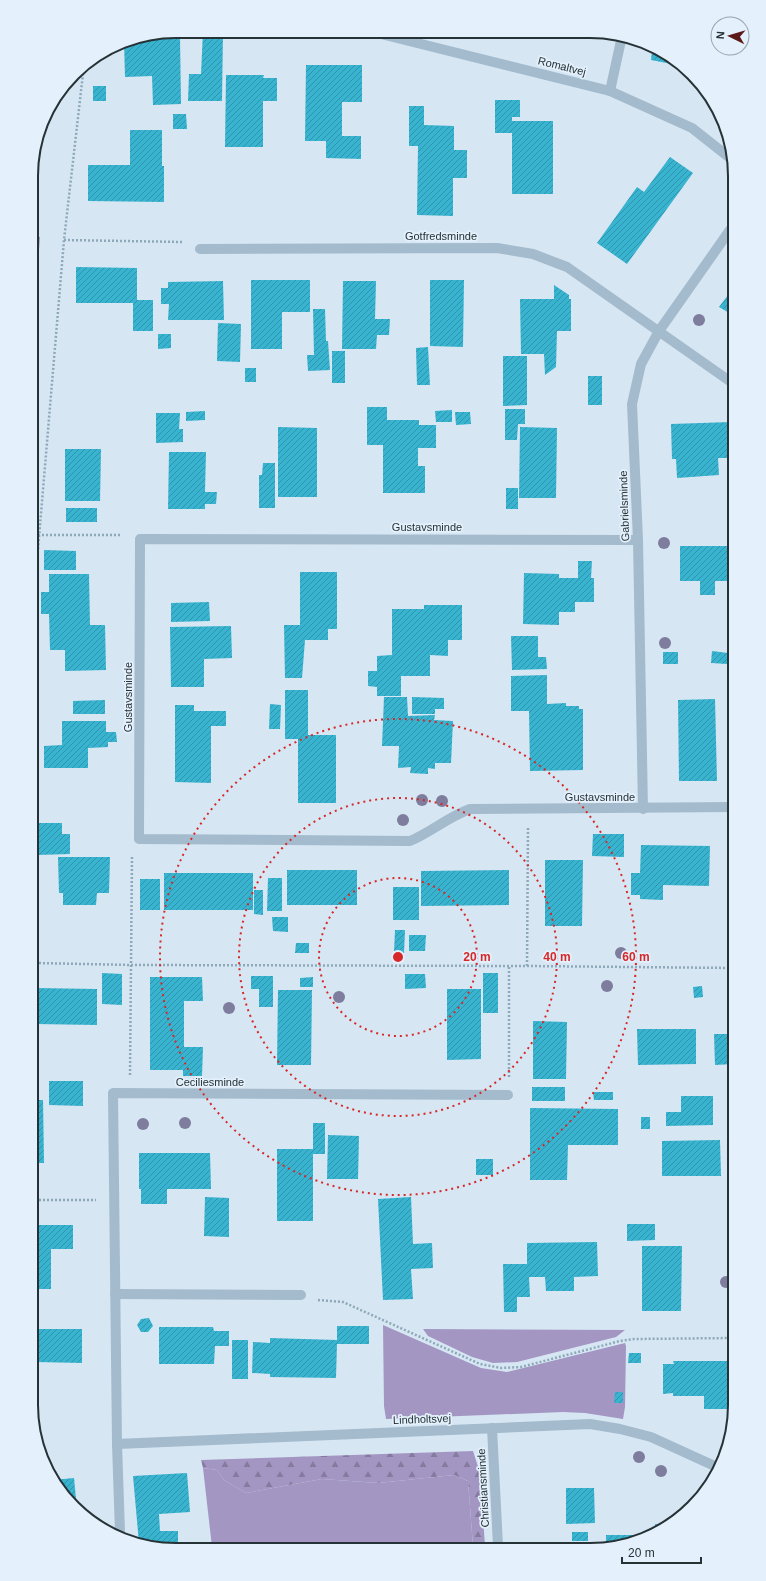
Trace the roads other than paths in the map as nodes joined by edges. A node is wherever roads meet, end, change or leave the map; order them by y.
1 (397, 38) edge
2 (621, 42) edge
3 (610, 91) junction
4 (726, 155) edge
5 (728, 233) edge
6 (200, 249) road end
7 (659, 331) junction
8 (728, 380) edge
9 (638, 540) junction
10 (728, 807) edge
11 (643, 809) junction
12 (508, 1095) road end
13 (115, 1294) junction
14 (301, 1295) road end
15 (492, 1428) junction
16 (117, 1444) junction
17 (714, 1465) edge
18 (120, 1531) edge
19 (498, 1543) edge

1 - 3 street, Romaltvej
2 - 3 street
3 - 4 street, Romaltvej
5 - 7 street, Gabrielsminde
6 - 7 street, Gotfredsminde
7 - 8 street, Gotfredsminde
7 - 9 street, Gabrielsminde
9 - 11 street, Gabrielsminde
9 - 11 street, Gustavsminde
10 - 11 street, Gustavsminde
12 - 13 street, Ceciliesminde
13 - 14 street
13 - 16 street, Ceciliesminde
15 - 16 street, Lindholtsvej
15 - 17 street, Lindholtsvej
15 - 19 street, Christiansminde
16 - 18 street

